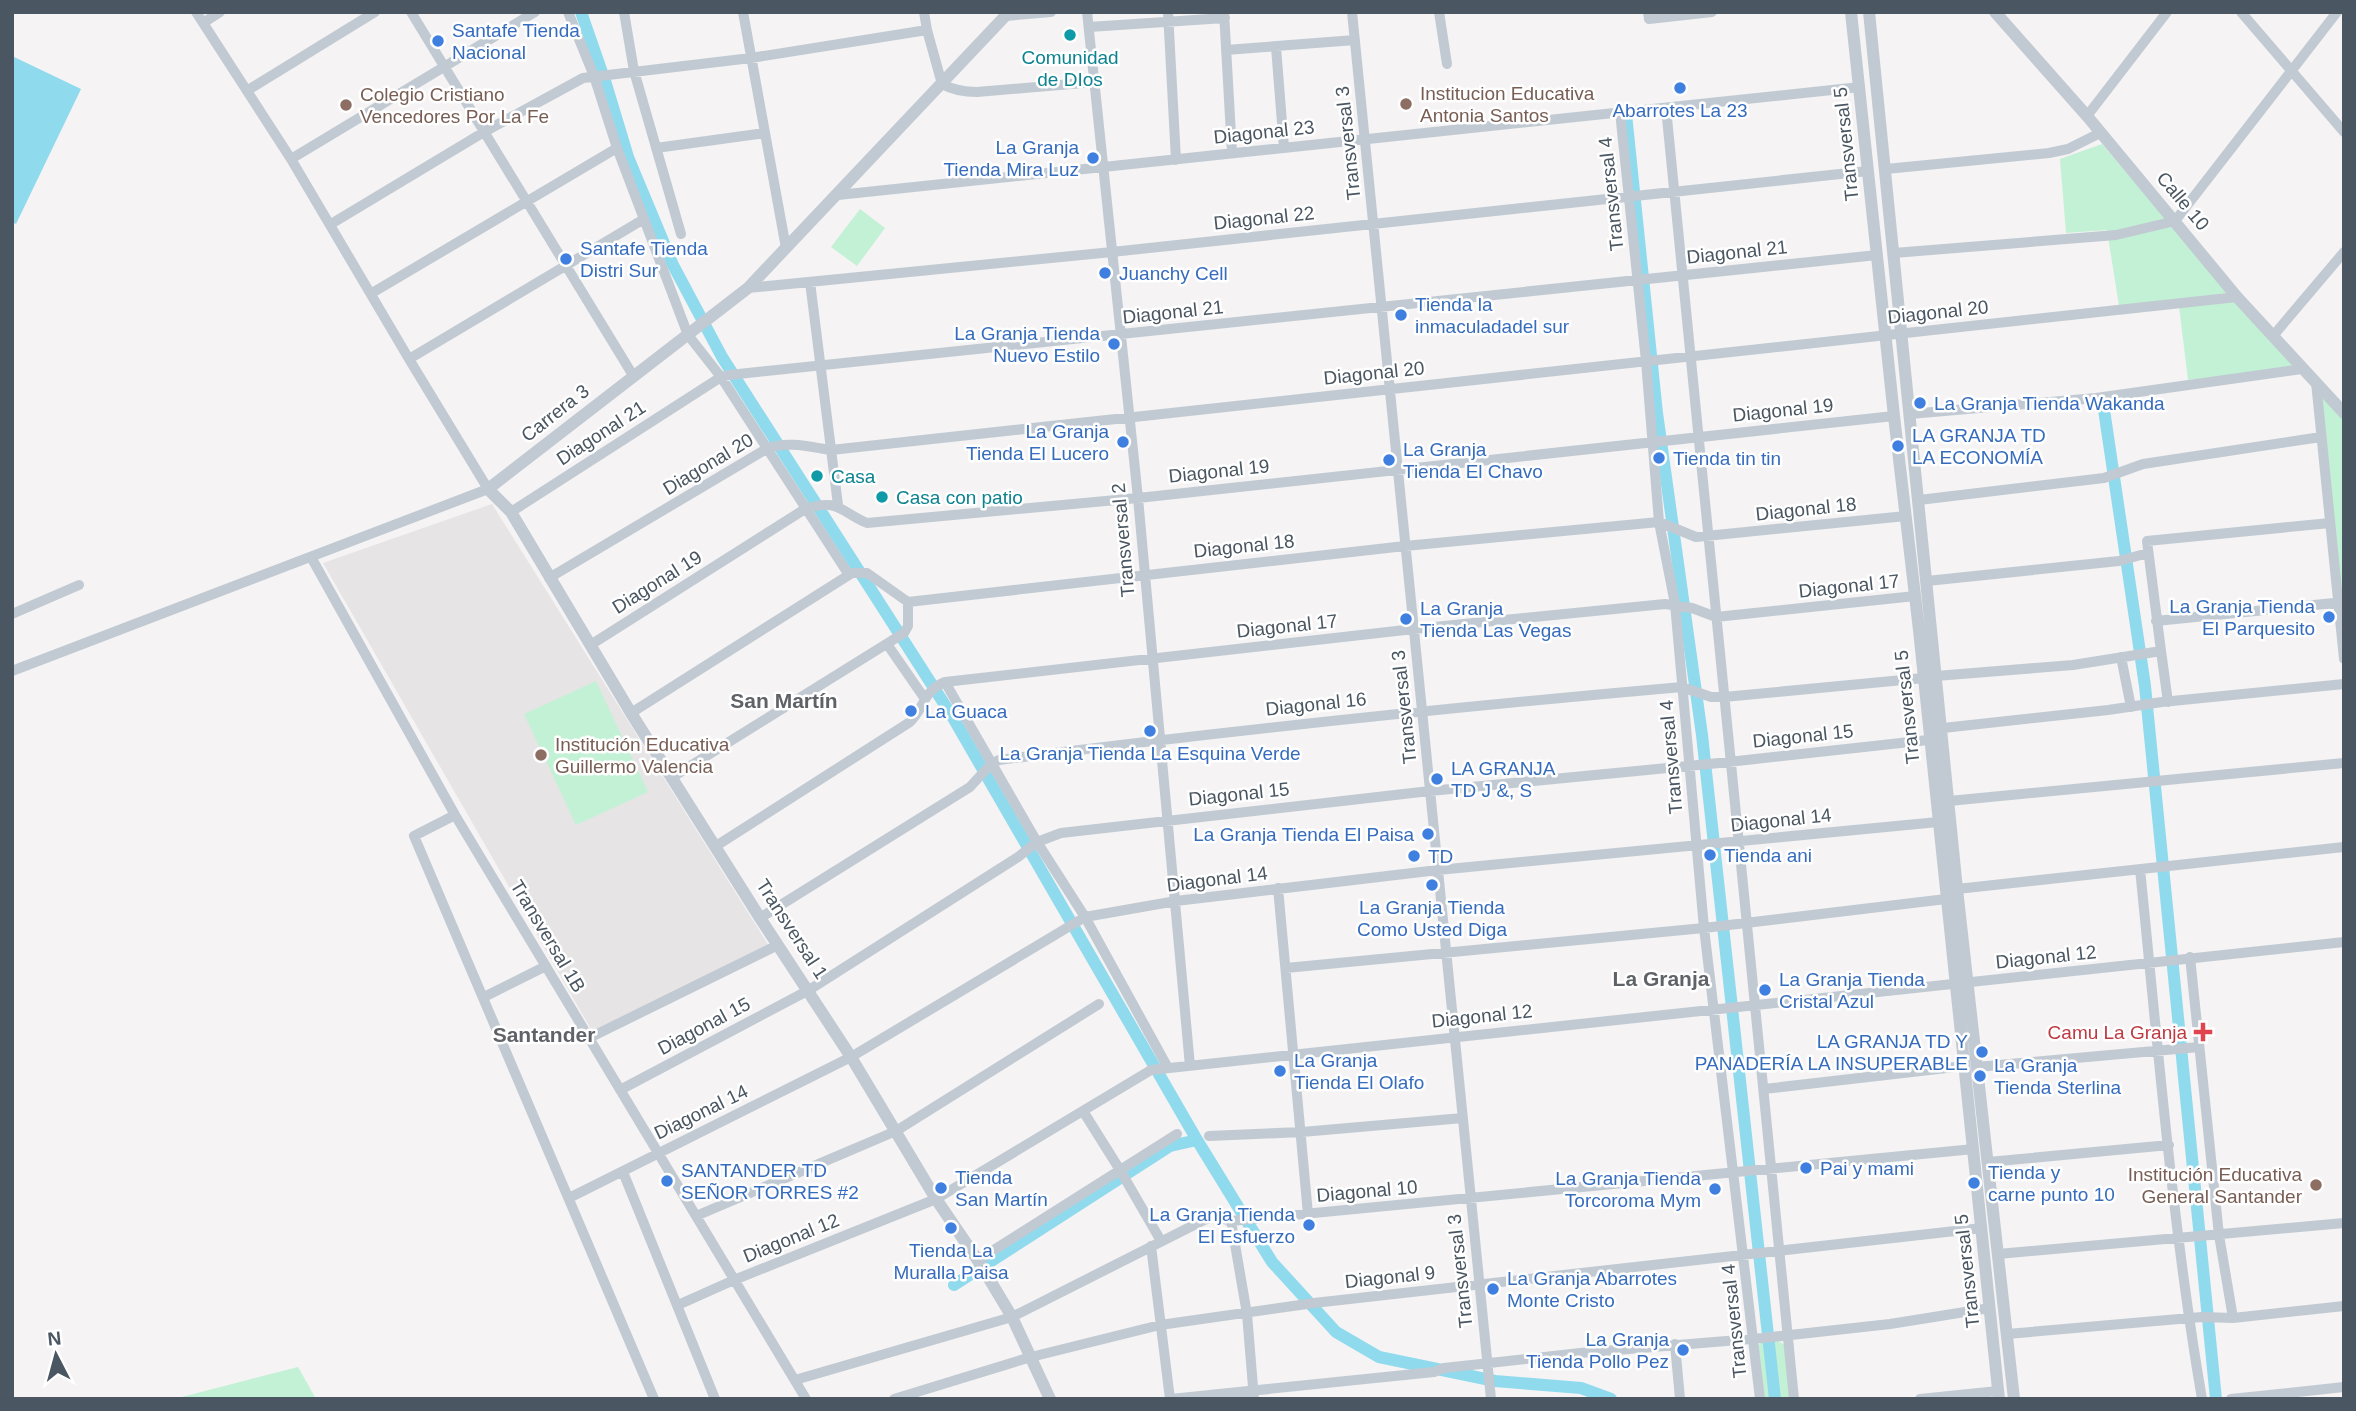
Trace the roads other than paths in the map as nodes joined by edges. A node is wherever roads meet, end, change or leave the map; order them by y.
1 (196, 12) edge
2 (220, 12) edge
3 (374, 12) edge
4 (411, 12) edge
5 (534, 12) edge
6 (568, 12) edge
7 (624, 12) edge
8 (743, 12) edge
9 (924, 12) edge
10 (1051, 12) edge
11 (1087, 12) edge
12 (1352, 12) edge
13 (1439, 12) edge
14 (1712, 12) edge
15 (1851, 12) edge
16 (1869, 12) edge
17 (1995, 12) edge
18 (2167, 12) edge
19 (2241, 12) edge
20 (2337, 12) edge
21 (1007, 14) edge
22 (1224, 15) edge
23 (1649, 16) edge
24 (1168, 17) edge
25 (203, 23) junction
26 (1089, 27) junction
27 (927, 30) junction
28 (1355, 40) junction
29 (1276, 47) junction
30 (1226, 50) junction
31 (751, 58) junction
32 (1447, 64) dead end
33 (444, 67) junction
34 (2292, 70) junction
35 (634, 71) junction
36 (596, 76) junction
37 (1095, 82) junction
38 (942, 83) junction
39 (1860, 88) junction
40 (248, 90) junction
41 (1666, 108) junction
42 (1620, 112) junction
43 (2087, 116) junction
44 (484, 132) junction
45 (2344, 132) edge
46 (765, 133) junction
47 (2100, 133) junction
48 (1365, 139) junction
49 (617, 148) junction
50 (656, 148) junction
51 (1284, 148) junction
52 (1232, 152) junction
53 (291, 159) junction
54 (1176, 159) junction
55 (1102, 168) junction
56 (1886, 169) junction
57 (1868, 171) junction
58 (1674, 192) junction
59 (838, 195) junction
60 (1632, 196) junction
61 (526, 201) junction
62 (644, 219) junction
63 (2175, 221) junction
64 (1373, 223) junction
65 (331, 224) junction
66 (681, 234) dead end
67 (786, 248) junction
68 (2344, 252) edge
69 (1112, 253) junction
70 (1895, 253) junction
71 (1877, 255) junction
72 (566, 267) junction
73 (1681, 275) junction
74 (1640, 279) junction
75 (810, 282) junction
76 (748, 288) junction
77 (372, 293) junction
78 (2237, 297) junction
79 (1381, 307) junction
80 (692, 332) junction
81 (1902, 334) junction
82 (1121, 335) junction
83 (1885, 335) junction
84 (2273, 336) junction
85 (1690, 356) junction
86 (409, 359) junction
87 (1648, 361) junction
88 (821, 366) junction
89 (2302, 369) junction
90 (725, 376) junction
91 (634, 377) junction
92 (2316, 381) junction
93 (1390, 389) junction
94 (2344, 413) edge
95 (1910, 414) junction
96 (1894, 416) junction
97 (1130, 417) junction
98 (1698, 437) junction
99 (2321, 438) junction
100 (1654, 442) junction
101 (773, 447) junction
102 (831, 450) junction
103 (1398, 470) junction
104 (488, 489) junction
105 (1138, 498) junction
106 (1919, 500) junction
107 (838, 505) junction
108 (807, 508) junction
109 (511, 512) junction
110 (1906, 516) junction
111 (1663, 523) junction
112 (2330, 523) junction
113 (1708, 536) junction
114 (1405, 546) junction
115 (2148, 553) junction
116 (311, 557) junction
117 (850, 574) junction
118 (1144, 575) junction
119 (549, 578) junction
120 (1927, 580) junction
121 (79, 585) dead end
122 (1915, 596) junction
123 (908, 602) junction
124 (2341, 602) edge
125 (1677, 605) junction
126 (12, 614) edge
127 (1716, 617) junction
128 (2157, 621) junction
129 (1414, 629) junction
130 (889, 643) junction
131 (592, 644) junction
132 (2161, 651) junction
133 (2121, 657) junction
134 (1152, 658) junction
135 (2344, 659) edge
136 (12, 671) edge
137 (1930, 677) junction
138 (942, 683) junction
139 (2344, 684) edge
140 (1686, 688) junction
141 (926, 696) junction
142 (1724, 697) junction
143 (2165, 702) junction
144 (2136, 706) junction
145 (1422, 710) junction
146 (631, 713) junction
147 (1936, 734) junction
148 (1161, 739) junction
149 (1731, 762) junction
150 (2344, 763) edge
151 (1695, 765) junction
152 (989, 768) junction
153 (671, 778) junction
154 (1430, 791) junction
155 (1949, 801) junction
156 (455, 815) junction
157 (1169, 820) junction
158 (1938, 822) junction
159 (1739, 842) junction
160 (1034, 844) junction
161 (716, 846) junction
162 (1699, 846) junction
163 (2344, 847) edge
164 (2143, 868) junction
165 (1438, 870) junction
166 (1278, 888) junction
167 (1957, 889) junction
168 (1946, 899) junction
169 (1176, 901) junction
170 (1085, 917) junction
171 (760, 918) junction
172 (1747, 922) junction
173 (1707, 927) junction
174 (2344, 942) edge
175 (778, 945) junction
176 (1446, 954) junction
177 (2190, 957) junction
178 (2153, 963) junction
179 (546, 967) junction
180 (1286, 968) junction
181 (1961, 984) junction
182 (809, 990) junction
183 (484, 997) junction
184 (1099, 1004) dead end
185 (1753, 1004) junction
186 (1718, 1008) junction
187 (1454, 1037) junction
188 (589, 1038) junction
189 (2199, 1047) junction
190 (2159, 1051) junction
191 (1295, 1054) junction
192 (851, 1057) junction
193 (1190, 1066) junction
194 (1971, 1067) junction
195 (1165, 1069) junction
196 (1764, 1088) junction
197 (620, 1090) junction
198 (1083, 1111) junction
199 (1462, 1118) junction
200 (896, 1131) junction
201 (1301, 1132) junction
202 (1177, 1134) dead end
203 (1209, 1136) dead end
204 (2169, 1145) junction
205 (1974, 1149) junction
206 (658, 1153) junction
207 (1987, 1162) junction
208 (1769, 1169) junction
209 (1120, 1170) junction
210 (623, 1172) junction
211 (1738, 1173) junction
212 (569, 1198) junction
213 (1471, 1198) junction
214 (936, 1199) junction
215 (1308, 1214) junction
216 (696, 1216) junction
217 (1231, 1221) junction
218 (2344, 1223) edge
219 (1982, 1228) junction
220 (2214, 1235) junction
221 (2182, 1238) junction
222 (1161, 1241) junction
223 (1151, 1246) junction
224 (1776, 1251) junction
225 (1747, 1254) junction
226 (1998, 1254) junction
227 (978, 1261) junction
228 (734, 1280) junction
229 (1479, 1284) junction
230 (678, 1306) junction
231 (2344, 1306) edge
232 (1990, 1308) junction
233 (1247, 1314) junction
234 (1012, 1317) junction
235 (2233, 1318) junction
236 (2188, 1319) junction
237 (1160, 1325) junction
238 (2007, 1334) junction
239 (1786, 1335) junction
240 (1759, 1338) junction
241 (1675, 1344) junction
242 (1031, 1357) junction
243 (1488, 1368) junction
244 (795, 1380) junction
245 (2344, 1387) edge
246 (1254, 1395) edge
247 (1999, 1395) edge
248 (654, 1399) edge
249 (715, 1399) edge
250 (806, 1399) edge
251 (894, 1399) edge
252 (1050, 1399) edge
253 (1170, 1399) edge
254 (1491, 1399) edge
255 (1680, 1399) edge
256 (1760, 1399) edge
257 (1794, 1399) edge
258 (1920, 1399) edge
259 (2014, 1399) edge
260 (2202, 1399) edge
261 (2231, 1399) edge

1 - 25 street
2 - 25 street
3 - 40 street
4 - 33 street
5 - 33 street
6 - 36 street
7 - 35 street
8 - 31 street
9 - 27 street
10 - 21 street
11 - 26 street, Transversal 2
12 - 28 street, Transversal 3
13 - 32 street
14 - 23 street
15 - 39 street, Transversal 5
16 - 56 street, Transversal 5
17 - 43 street, Calle 10
18 - 43 street
19 - 34 street
20 - 34 street
21 - 38 street, Carrera 3
22 - 24 street
22 - 30 street
24 - 26 street
24 - 54 street
25 - 40 street
26 - 37 street, Transversal 2
27 - 31 street
27 - 38 street
28 - 29 street
28 - 48 street, Transversal 3
29 - 30 street
29 - 51 street
30 - 52 street
31 - 35 street
31 - 46 street
33 - 44 street
33 - 53 street
34 - 45 street
34 - 63 street
35 - 36 street
35 - 50 street
36 - 44 street
36 - 49 street
37 - 38 street
37 - 55 street, Transversal 2
38 - 59 street, Carrera 3
39 - 41 street, Diagonal 23
39 - 57 street, Transversal 5
40 - 53 street
41 - 42 street, Diagonal 23
41 - 58 street
42 - 48 street, Diagonal 23
42 - 60 street, Transversal 4
43 - 47 street, Calle 10
44 - 61 street
44 - 65 street
46 - 50 street
46 - 67 street
47 - 56 street
47 - 63 street, Calle 10
48 - 51 street, Diagonal 23
48 - 64 street, Transversal 3
49 - 61 street
49 - 62 street
50 - 66 street
51 - 52 street, Diagonal 23
52 - 54 street, Diagonal 23
53 - 65 street
54 - 55 street, Diagonal 23
55 - 59 street, Diagonal 23
55 - 69 street, Transversal 2
56 - 70 street, Transversal 5
57 - 58 street, Diagonal 22
57 - 71 street, Transversal 5
58 - 60 street, Diagonal 22
58 - 73 street
59 - 67 street, Carrera 3
60 - 64 street, Diagonal 22
60 - 74 street, Transversal 4
61 - 72 street
61 - 77 street
62 - 72 street
62 - 80 street
63 - 70 street
63 - 78 street, Calle 10
64 - 69 street, Diagonal 22
64 - 79 street, Transversal 3
65 - 77 street
67 - 76 street, Carrera 3
68 - 84 street
69 - 75 street, Diagonal 22
69 - 82 street, Transversal 2
70 - 81 street, Transversal 5
71 - 73 street, Diagonal 21
71 - 83 street, Transversal 5
72 - 86 street
72 - 91 street
73 - 74 street, Diagonal 21
73 - 85 street
74 - 79 street, Diagonal 21
74 - 87 street, Transversal 4
75 - 76 street, Diagonal 22
75 - 88 street
76 - 80 street, Carrera 3
77 - 86 street
78 - 81 street, Diagonal 20
78 - 84 street, Calle 10
79 - 82 street, Diagonal 21
79 - 93 street, Transversal 3
80 - 90 street
80 - 91 street, Carrera 3
81 - 83 street, Diagonal 20
81 - 95 street, Transversal 5
82 - 88 street, Diagonal 21
82 - 97 street, Transversal 2
83 - 85 street, Diagonal 20
83 - 96 street, Transversal 5
84 - 89 street, Calle 10
85 - 87 street, Diagonal 20
85 - 98 street
86 - 104 street
87 - 93 street, Diagonal 20
87 - 100 street, Transversal 4
88 - 90 street, Diagonal 21
88 - 102 street
89 - 92 street, Calle 10
89 - 95 street
90 - 101 street
90 - 109 street, Diagonal 21
91 - 104 street, Carrera 3
92 - 94 street, Calle 10
92 - 99 street
93 - 97 street, Diagonal 20
93 - 103 street, Transversal 3
95 - 106 street, Transversal 5
96 - 98 street, Diagonal 19
96 - 110 street, Transversal 5
97 - 102 street, Diagonal 20
97 - 105 street, Transversal 2
98 - 100 street, Diagonal 19
98 - 113 street
99 - 106 street
99 - 112 street
100 - 103 street, Diagonal 19
100 - 111 street, Transversal 4
101 - 102 street, Diagonal 20
101 - 108 street
101 - 119 street, Diagonal 20
102 - 107 street
103 - 105 street, Diagonal 19
103 - 114 street, Transversal 3
104 - 109 street, Transversal 1
104 - 116 street, Carrera 3
105 - 107 street, Diagonal 19
105 - 118 street, Transversal 2
106 - 120 street, Transversal 5
107 - 108 street, Diagonal 19
108 - 117 street
108 - 131 street, Diagonal 19
109 - 119 street, Transversal 1
110 - 113 street, Diagonal 18
110 - 122 street, Transversal 5
111 - 113 street, Diagonal 18
111 - 114 street, Diagonal 18
111 - 125 street, Transversal 4
112 - 115 street
112 - 124 street
113 - 127 street
114 - 118 street, Diagonal 18
114 - 129 street, Transversal 3
115 - 120 street, Diagonal 17
115 - 128 street
116 - 136 street, Carrera 3
116 - 156 street, Transversal 1B
117 - 123 street
117 - 146 street
118 - 123 street, Diagonal 18
118 - 134 street, Transversal 2
119 - 131 street, Transversal 1
120 - 137 street, Transversal 5
121 - 126 street
122 - 127 street, Diagonal 17
122 - 137 street, Transversal 5
123 - 130 street
124 - 128 street
124 - 135 street
125 - 127 street, Diagonal 17
125 - 129 street, Diagonal 17
125 - 140 street, Transversal 4
127 - 142 street
128 - 132 street
129 - 134 street, Diagonal 17
129 - 145 street, Transversal 3
130 - 141 street
130 - 153 street
131 - 146 street, Transversal 1
132 - 133 street, Diagonal 16
132 - 143 street
133 - 137 street, Diagonal 16
133 - 144 street
134 - 138 street, Diagonal 17
134 - 148 street, Transversal 2
137 - 142 street, Diagonal 16
137 - 147 street, Transversal 5
138 - 141 street, Diagonal 17
138 - 152 street
139 - 143 street, Diagonal 15
140 - 142 street, Diagonal 16
140 - 145 street, Diagonal 16
140 - 151 street, Transversal 4
141 - 161 street, Diagonal 17
142 - 149 street
143 - 144 street, Diagonal 15
144 - 147 street, Diagonal 15
145 - 148 street, Diagonal 16
145 - 154 street, Transversal 3
146 - 153 street, Transversal 1
147 - 149 street, Diagonal 15
147 - 155 street, Transversal 5
147 - 158 street, Transversal 5
148 - 152 street, Diagonal 16
148 - 157 street, Transversal 2
149 - 151 street, Diagonal 15
149 - 159 street
150 - 155 street
151 - 154 street, Diagonal 15
151 - 162 street, Transversal 4
152 - 160 street
152 - 171 street
153 - 161 street, Transversal 1
154 - 157 street, Diagonal 15
154 - 165 street, Transversal 3
155 - 167 street, Transversal 5
156 - 179 street, Transversal 1B
156 - 183 street
157 - 160 street, Diagonal 15
157 - 169 street, Transversal 2
158 - 159 street, Diagonal 14
158 - 168 street, Transversal 5
159 - 162 street, Diagonal 14
159 - 172 street
160 - 170 street
160 - 182 street, Diagonal 15
161 - 171 street, Transversal 1
162 - 165 street, Diagonal 14
162 - 173 street, Transversal 4
163 - 164 street
164 - 167 street
164 - 178 street
165 - 166 street, Diagonal 14
165 - 176 street, Transversal 3
166 - 169 street, Diagonal 14
166 - 180 street
167 - 181 street, Transversal 5
168 - 172 street
168 - 181 street, Transversal 5
169 - 170 street, Diagonal 14
169 - 193 street, Transversal 2
170 - 192 street, Diagonal 14
170 - 195 street
171 - 175 street, Transversal 1
172 - 173 street
172 - 185 street
173 - 176 street
173 - 186 street, Transversal 4
174 - 177 street, Diagonal 12
175 - 182 street, Transversal 1
175 - 188 street
176 - 180 street
176 - 187 street, Transversal 3
177 - 178 street, Diagonal 12
177 - 189 street
178 - 181 street, Diagonal 12
178 - 190 street
179 - 183 street
179 - 188 street, Transversal 1B
180 - 191 street
181 - 185 street, Diagonal 12
181 - 194 street, Transversal 5
182 - 192 street, Transversal 1
182 - 197 street, Diagonal 15
183 - 212 street
184 - 200 street
185 - 186 street, Diagonal 12
185 - 196 street
186 - 187 street, Diagonal 12
186 - 211 street, Transversal 4
187 - 191 street, Diagonal 12
187 - 199 street, Transversal 3
188 - 197 street, Transversal 1B
189 - 190 street
189 - 220 street
190 - 194 street
190 - 204 street
191 - 193 street, Diagonal 12
191 - 201 street
192 - 200 street, Transversal 1
192 - 206 street, Diagonal 14
193 - 195 street, Diagonal 12
194 - 196 street
194 - 205 street, Transversal 5
194 - 207 street, Transversal 5
195 - 198 street, Diagonal 12
196 - 208 street
197 - 206 street, Transversal 1B
198 - 209 street
198 - 214 street, Diagonal 12
199 - 201 street
199 - 213 street, Transversal 3
200 - 214 street, Transversal 1
200 - 216 street
201 - 203 street
201 - 215 street
202 - 209 street
204 - 207 street
204 - 221 street
205 - 208 street, Diagonal 10
205 - 219 street, Transversal 5
206 - 210 street, Diagonal 14
206 - 216 street, Transversal 1B
207 - 226 street, Transversal 5
208 - 211 street, Diagonal 10
208 - 224 street
209 - 222 street
209 - 227 street
210 - 212 street, Diagonal 14
210 - 230 street
211 - 213 street, Diagonal 10
211 - 225 street, Transversal 4
212 - 248 street
213 - 215 street, Diagonal 10
213 - 229 street, Transversal 3
214 - 227 street, Transversal 1
214 - 228 street, Diagonal 12
215 - 217 street, Diagonal 10
216 - 228 street, Transversal 1B
217 - 222 street, Diagonal 10
217 - 233 street
218 - 220 street
219 - 224 street, Diagonal 9
219 - 232 street, Transversal 5
220 - 221 street
220 - 235 street
221 - 226 street
221 - 236 street
222 - 223 street, Diagonal 10
223 - 234 street, Diagonal 10
223 - 237 street
224 - 225 street, Diagonal 9
224 - 239 street
225 - 229 street, Diagonal 9
225 - 240 street, Transversal 4
226 - 238 street, Transversal 5
227 - 234 street, Transversal 1
228 - 230 street, Diagonal 12
228 - 244 street, Transversal 1B
229 - 233 street, Diagonal 9
229 - 243 street, Transversal 3
230 - 249 street
231 - 235 street
232 - 239 street
232 - 247 street, Transversal 5
233 - 237 street, Diagonal 9
233 - 246 street
234 - 242 street, Transversal 1
234 - 244 street, Diagonal 10
235 - 236 street
236 - 238 street
236 - 260 street
237 - 242 street, Diagonal 9
237 - 253 street
238 - 259 street, Transversal 5
239 - 240 street
239 - 257 street
240 - 241 street
240 - 256 street, Transversal 4
241 - 243 street
241 - 255 street
242 - 251 street, Diagonal 9
242 - 252 street, Transversal 1
243 - 246 street
243 - 254 street, Transversal 3
244 - 250 street, Transversal 1B
245 - 261 street
246 - 253 street
247 - 258 street

